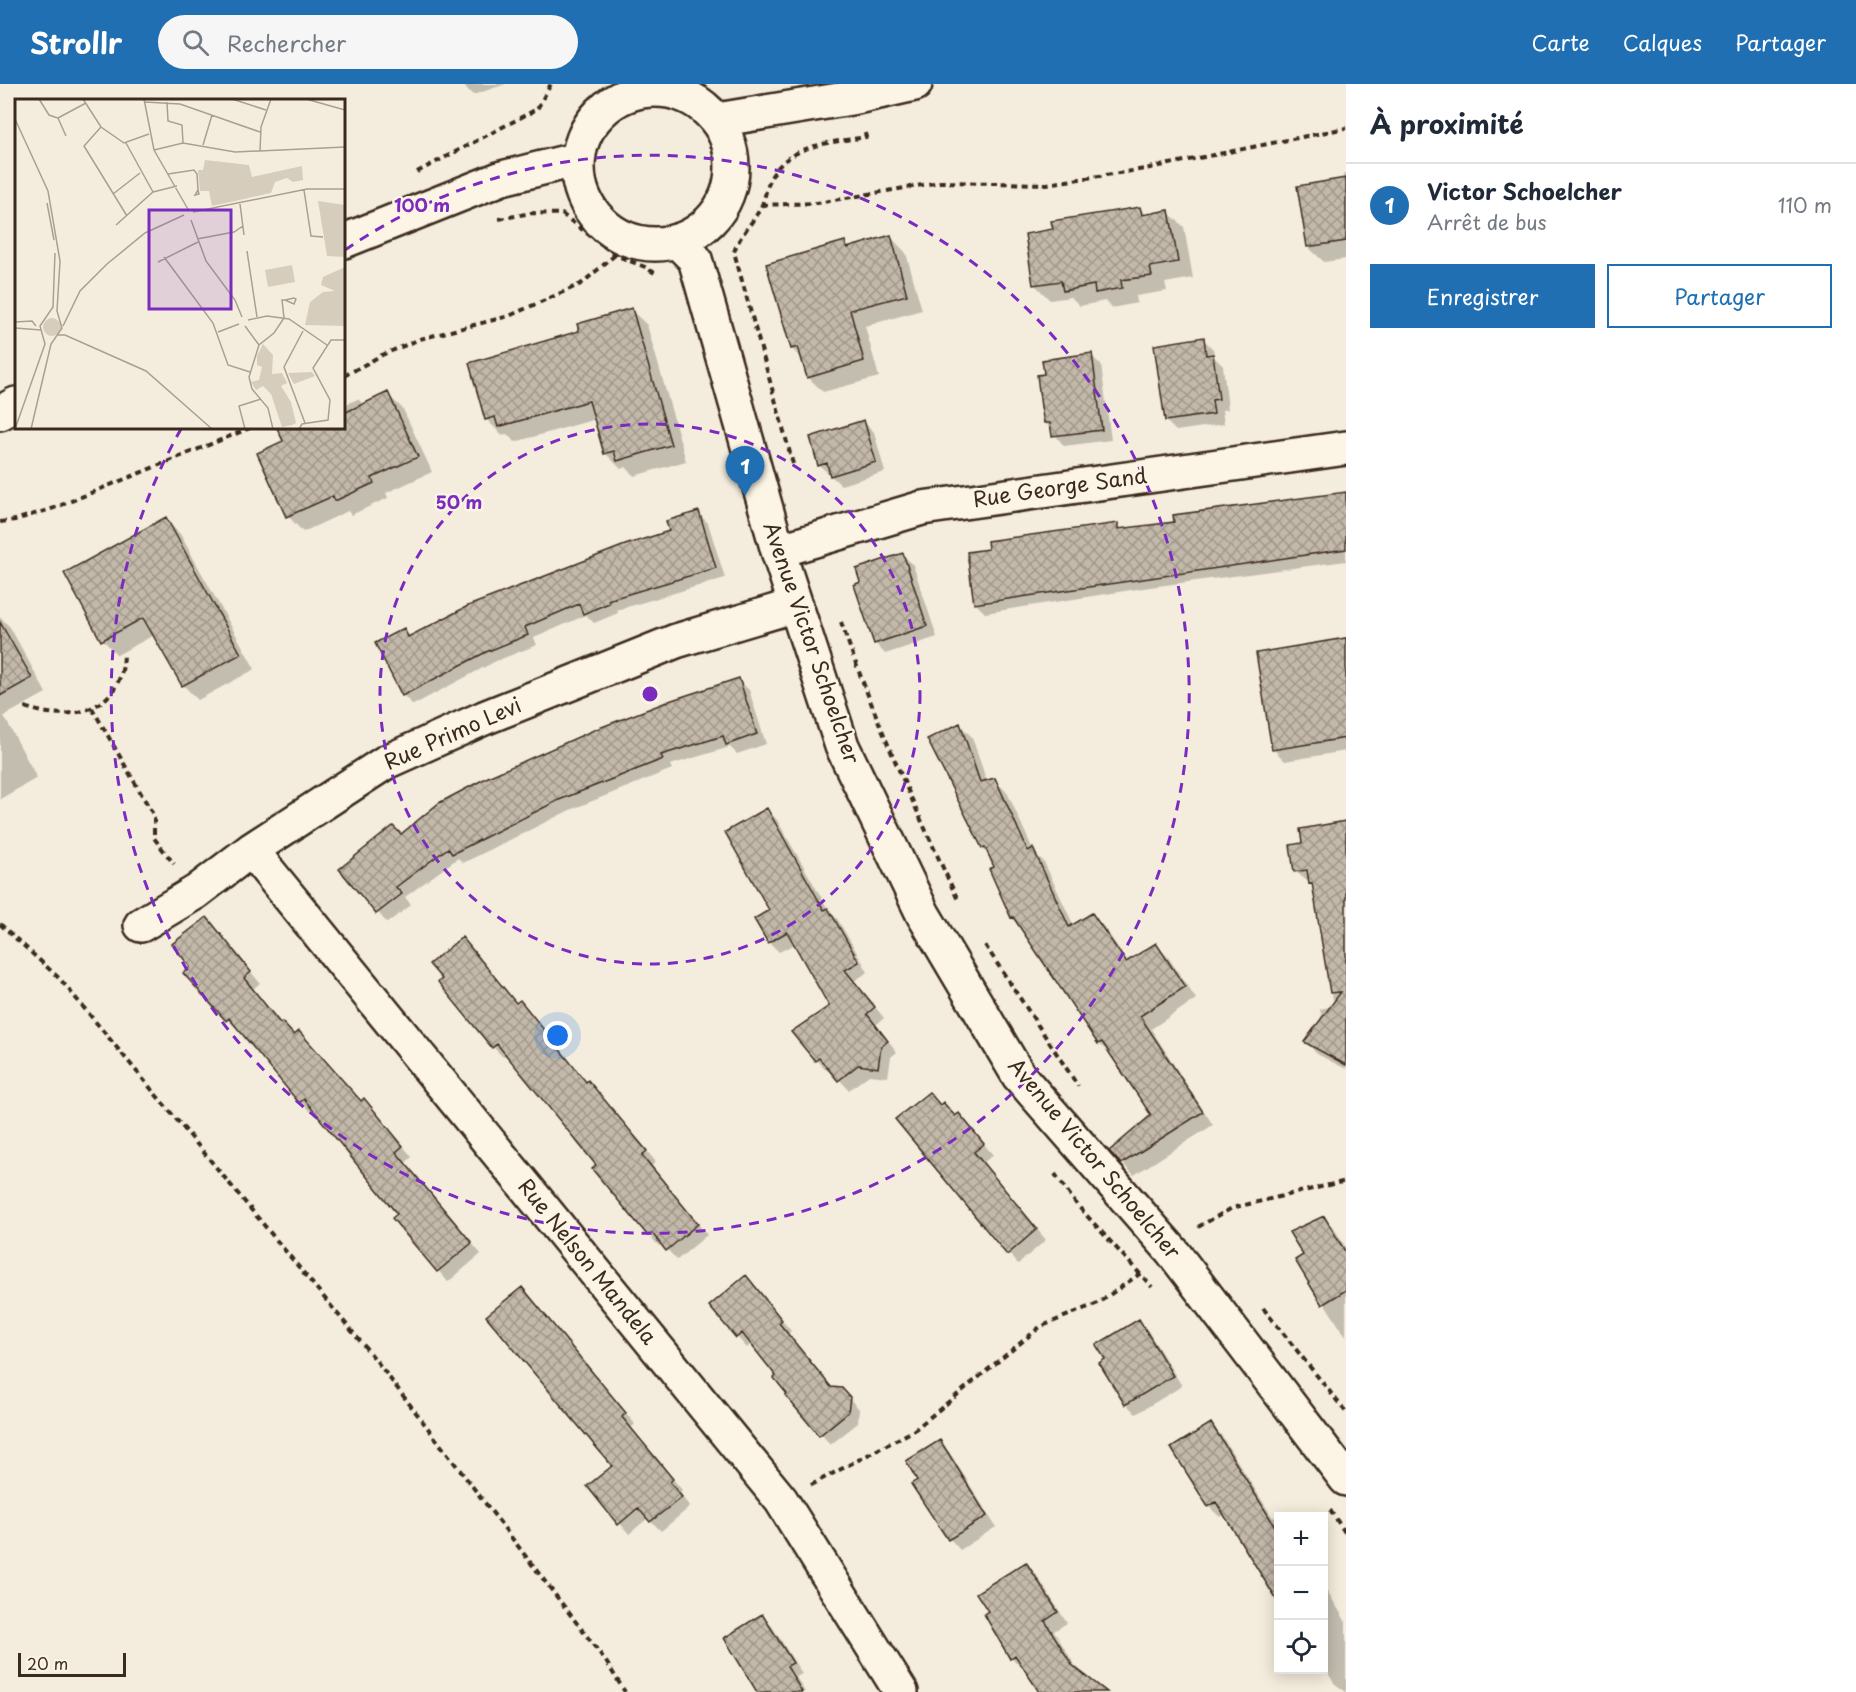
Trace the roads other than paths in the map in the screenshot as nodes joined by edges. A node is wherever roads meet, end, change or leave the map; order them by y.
1 (603, 84) edge
2 (915, 84) edge
3 (651, 87) edge
4 (717, 120) junction
5 (590, 126) junction
6 (578, 159) junction
7 (345, 241) edge
8 (677, 242) junction
9 (15, 405) edge
10 (0, 413) edge
11 (1346, 448) edge
12 (778, 551) junction
13 (796, 605) junction
14 (250, 850) junction
15 (141, 925) dead end
16 (1346, 1479) edge
17 (901, 1692) edge

1 - 5 street
2 - 4 street
3 - 4 street
3 - 5 street
4 - 8 street
5 - 6 street
6 - 7 street
6 - 8 street
8 - 12 street, Avenue Victor Schoelcher
9 - 10 street
11 - 12 street, Rue George Sand
12 - 13 street, Avenue Victor Schoelcher
13 - 14 street, Rue Primo Levi
13 - 16 street, Avenue Victor Schoelcher
14 - 15 street, Rue Primo Levi
14 - 17 street, Rue Nelson Mandela

